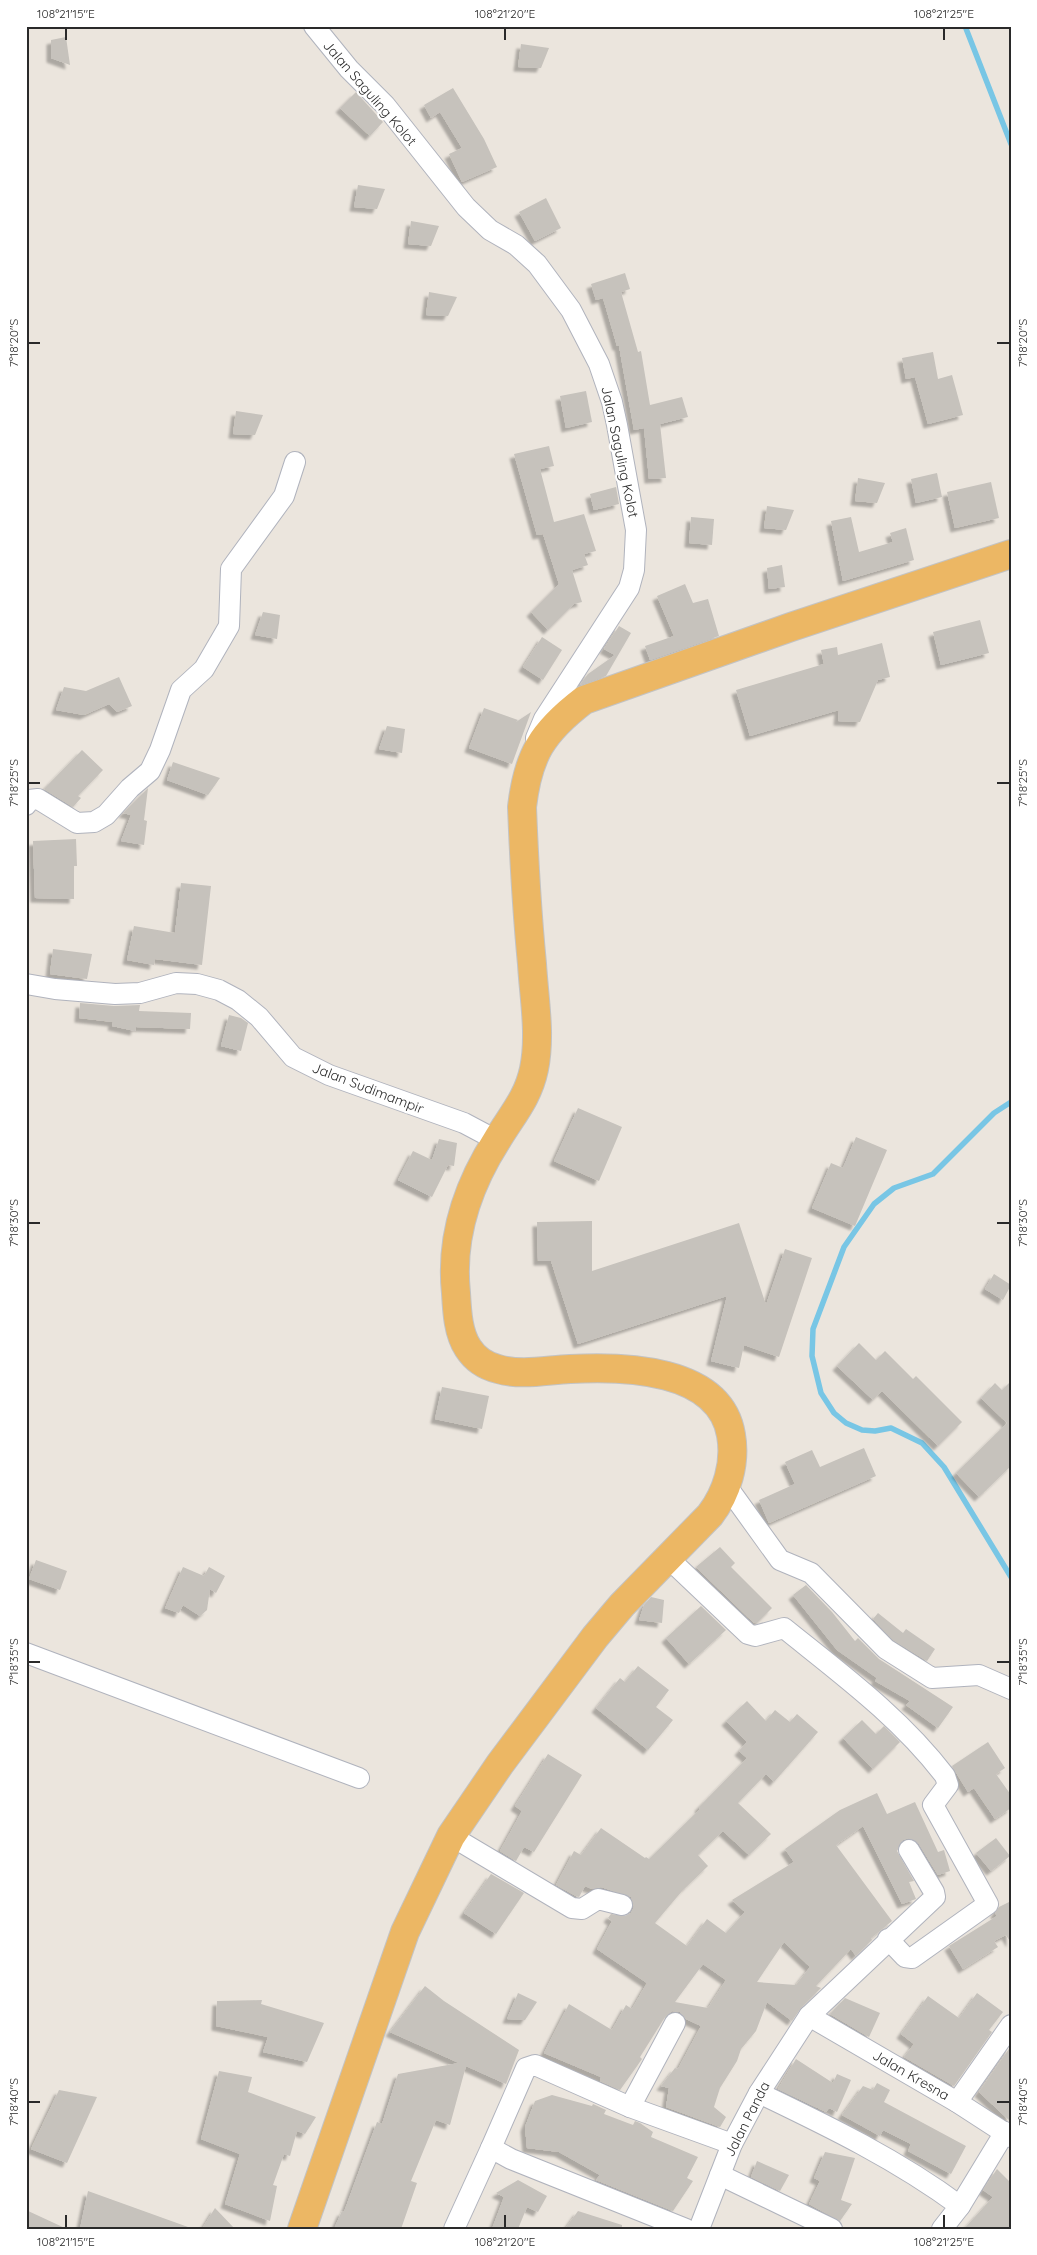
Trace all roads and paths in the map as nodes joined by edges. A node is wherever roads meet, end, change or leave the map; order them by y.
1 (314, 26) edge
2 (295, 462) dead end
3 (1011, 554) edge
4 (526, 778) junction
5 (26, 805) edge
6 (26, 984) edge
7 (496, 1140) junction
8 (726, 1485) junction
9 (668, 1558) junction
10 (26, 1653) edge
11 (1011, 1689) edge
12 (358, 1778) dead end
13 (450, 1836) junction
14 (909, 1850) dead end
15 (622, 1905) dead end
16 (888, 1939) junction
17 (809, 2016) junction
18 (675, 2023) dead end
19 (1011, 2025) edge
20 (759, 2092) junction
21 (957, 2102) junction
22 (630, 2107) junction
23 (1008, 2134) edge
24 (732, 2144) junction
25 (491, 2148) junction
26 (720, 2176) junction
27 (960, 2206) junction
28 (302, 2229) edge
29 (454, 2229) edge
30 (686, 2229) edge
31 (699, 2229) edge
32 (832, 2229) edge
33 (942, 2229) edge

1 - 4 street, Jalan Saguling Kolot
2 - 5 street
3 - 4 highway
4 - 7 highway
6 - 7 street, Jalan Sudimampir
7 - 8 highway
8 - 9 highway
8 - 11 street
9 - 13 highway
9 - 16 street
10 - 12 street
13 - 15 street
13 - 28 highway
14 - 16 street, Jalan Panda
16 - 17 street, Jalan Panda
17 - 20 street, Jalan Panda
17 - 21 street, Jalan Kresna
18 - 22 street
19 - 21 street
20 - 24 street, Jalan Panda
20 - 27 street
21 - 23 street, Jalan Kresna
22 - 24 street
22 - 25 street
23 - 27 street
24 - 26 street, Jalan Panda
25 - 29 street
25 - 30 street
26 - 31 street, Jalan Panda
26 - 32 street
27 - 33 street

